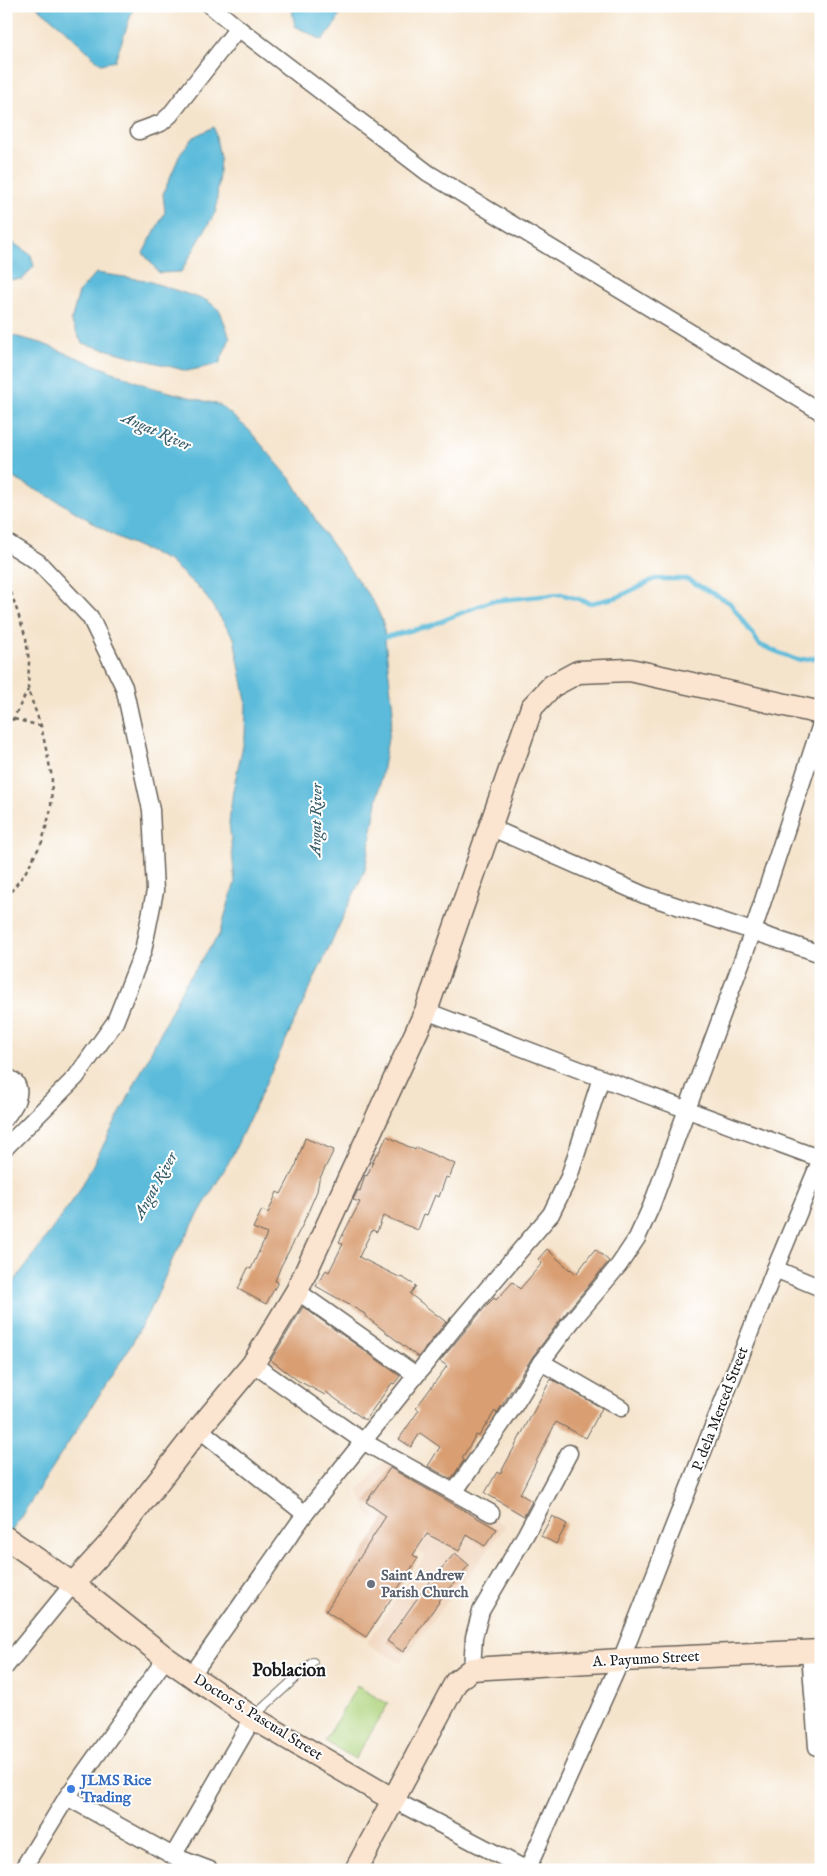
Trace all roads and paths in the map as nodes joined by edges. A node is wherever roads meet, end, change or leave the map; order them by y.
1 (211, 6) edge
2 (238, 28) junction
3 (139, 131) dead end
4 (821, 412) edge
5 (6, 542) edge
6 (6, 577) edge
7 (28, 690) junction
8 (821, 713) edge
9 (13, 719) junction
10 (821, 724) edge
11 (6, 726) edge
12 (42, 726) junction
13 (492, 828) junction
14 (6, 898) edge
15 (753, 930) junction
16 (821, 954) edge
17 (426, 1011) junction
18 (6, 1076) edge
19 (601, 1078) junction
20 (686, 1110) junction
21 (6, 1116) edge
22 (6, 1147) edge
23 (821, 1159) edge
24 (775, 1269) junction
25 (821, 1288) edge
26 (297, 1291) junction
27 (541, 1362) junction
28 (253, 1364) junction
29 (416, 1375) junction
30 (621, 1408) dead end
31 (199, 1429) junction
32 (364, 1442) junction
33 (569, 1453) dead end
34 (455, 1491) junction
35 (491, 1513) dead end
36 (306, 1514) junction
37 (6, 1538) edge
38 (73, 1584) junction
39 (816, 1652) edge
40 (166, 1658) junction
41 (621, 1660) junction
42 (312, 1662) dead end
43 (6, 1666) edge
44 (472, 1669) junction
45 (191, 1676) junction
46 (253, 1718) junction
47 (817, 1747) dead end
48 (67, 1797) junction
49 (392, 1800) junction
50 (173, 1856) junction
51 (22, 1870) edge
52 (210, 1870) edge
53 (356, 1870) edge
54 (527, 1870) edge

1 - 2 street
2 - 3 street
2 - 4 street
5 - 22 street
6 - 7 path
7 - 9 path
7 - 12 path
8 - 13 street
9 - 11 path
9 - 12 path
10 - 15 street
12 - 14 path
13 - 15 street
13 - 17 street
15 - 16 street
15 - 20 street
17 - 19 street
17 - 26 street
18 - 21 street
19 - 20 street
19 - 29 street
20 - 23 street
20 - 27 street
23 - 24 street, P. dela Merced Street
24 - 25 street
24 - 41 street, P. dela Merced Street
26 - 28 street
26 - 29 street
27 - 30 street
27 - 34 street
28 - 31 street
28 - 32 street
29 - 32 street
31 - 36 street
31 - 38 street
32 - 34 street
32 - 36 street
33 - 44 street
34 - 35 street
36 - 45 street
37 - 38 street, Doctor S. Pascual Street
38 - 40 street, Doctor S. Pascual Street
38 - 43 street
39 - 41 street, A. Payumo Street
39 - 47 street
40 - 45 street, Doctor S. Pascual Street
40 - 48 street
41 - 44 street, A. Payumo Street
41 - 54 street, P. dela Merced Street
42 - 46 lane
44 - 49 street
45 - 46 street, Doctor S. Pascual Street
46 - 49 street, Doctor S. Pascual Street
46 - 50 street
48 - 50 street
48 - 51 street
49 - 53 street
49 - 54 street, Doctor S. Pascual Street
50 - 52 street

